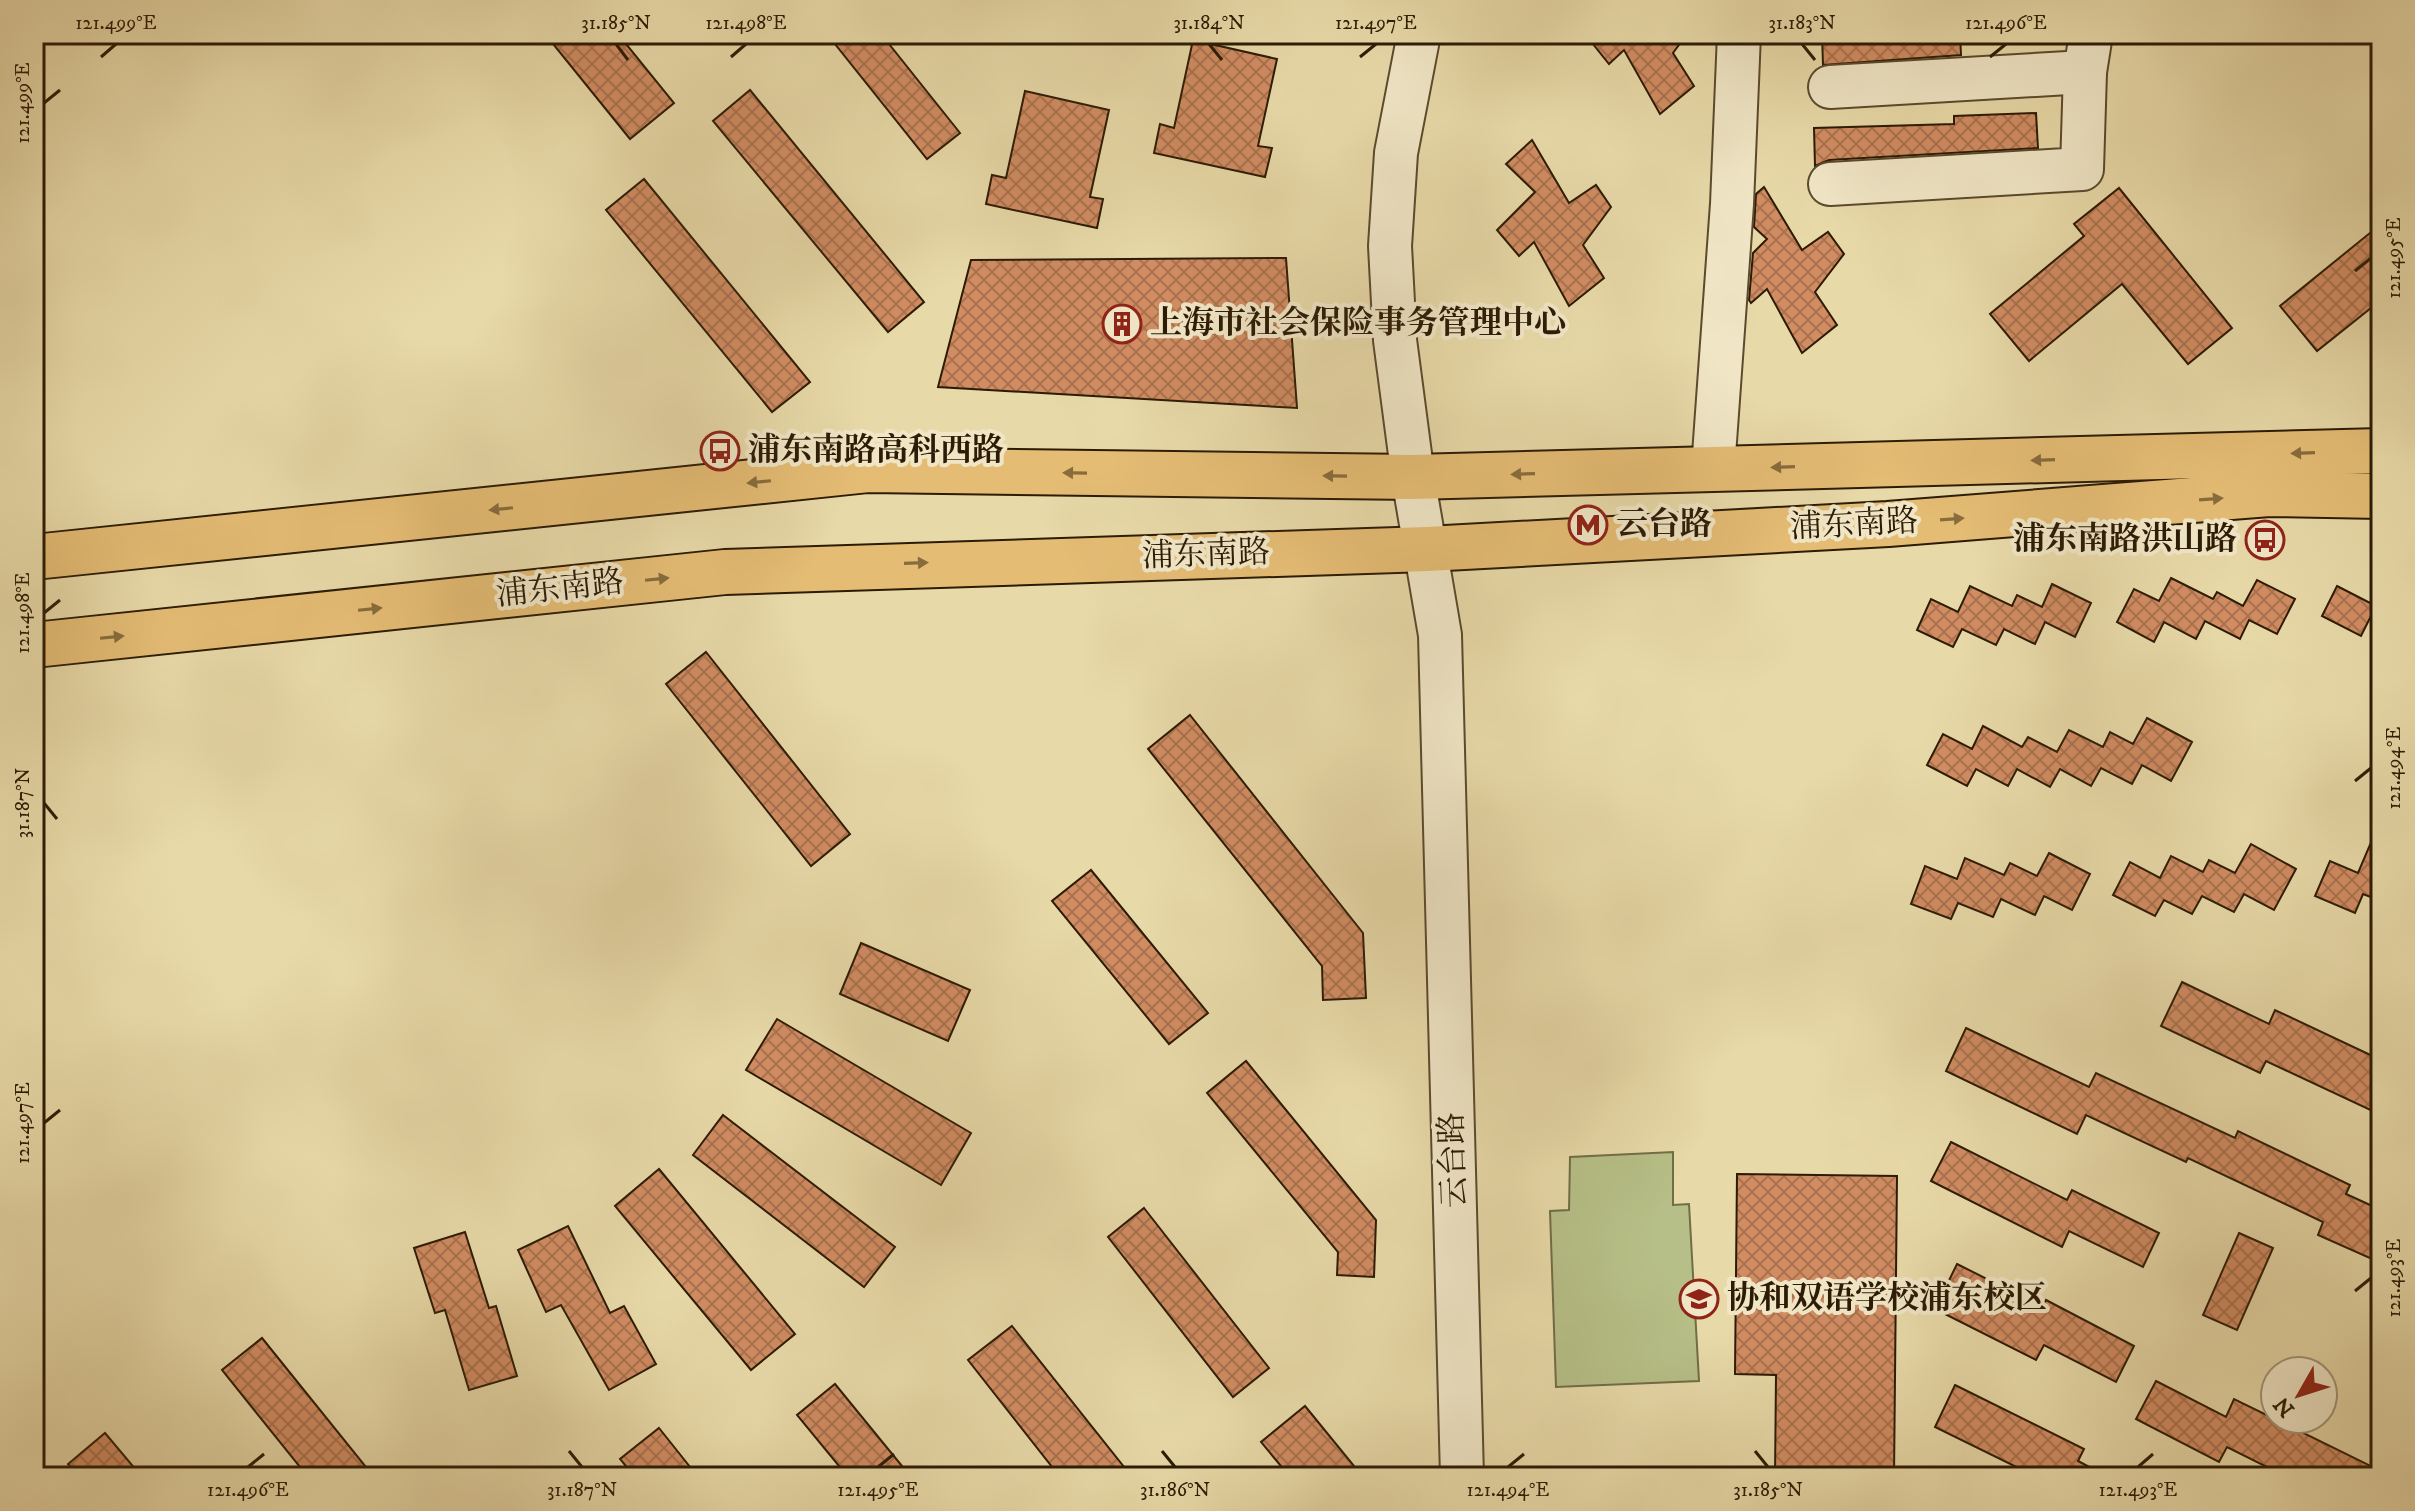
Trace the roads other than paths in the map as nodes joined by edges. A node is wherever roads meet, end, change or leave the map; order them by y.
1 (1419, 34) edge
2 (1739, 34) edge
3 (2088, 53) edge
4 (1830, 87) dead end
5 (1830, 184) dead end
6 (2381, 451) edge
7 (1713, 469) junction
8 (1413, 477) junction
9 (2381, 496) edge
10 (1427, 549) junction
11 (34, 557) edge
12 (34, 645) edge
13 (1462, 1477) edge

1 - 8 street, 云台路
2 - 7 street
3 - 4 street
3 - 5 street
6 -> 7 main road, 浦东南路
7 -> 8 main road, 浦东南路
8 - 10 street, 云台路
8 -> 11 main road, 浦东南路
10 -> 9 main road, 浦东南路
12 -> 10 main road, 浦东南路
10 - 13 street, 云台路

